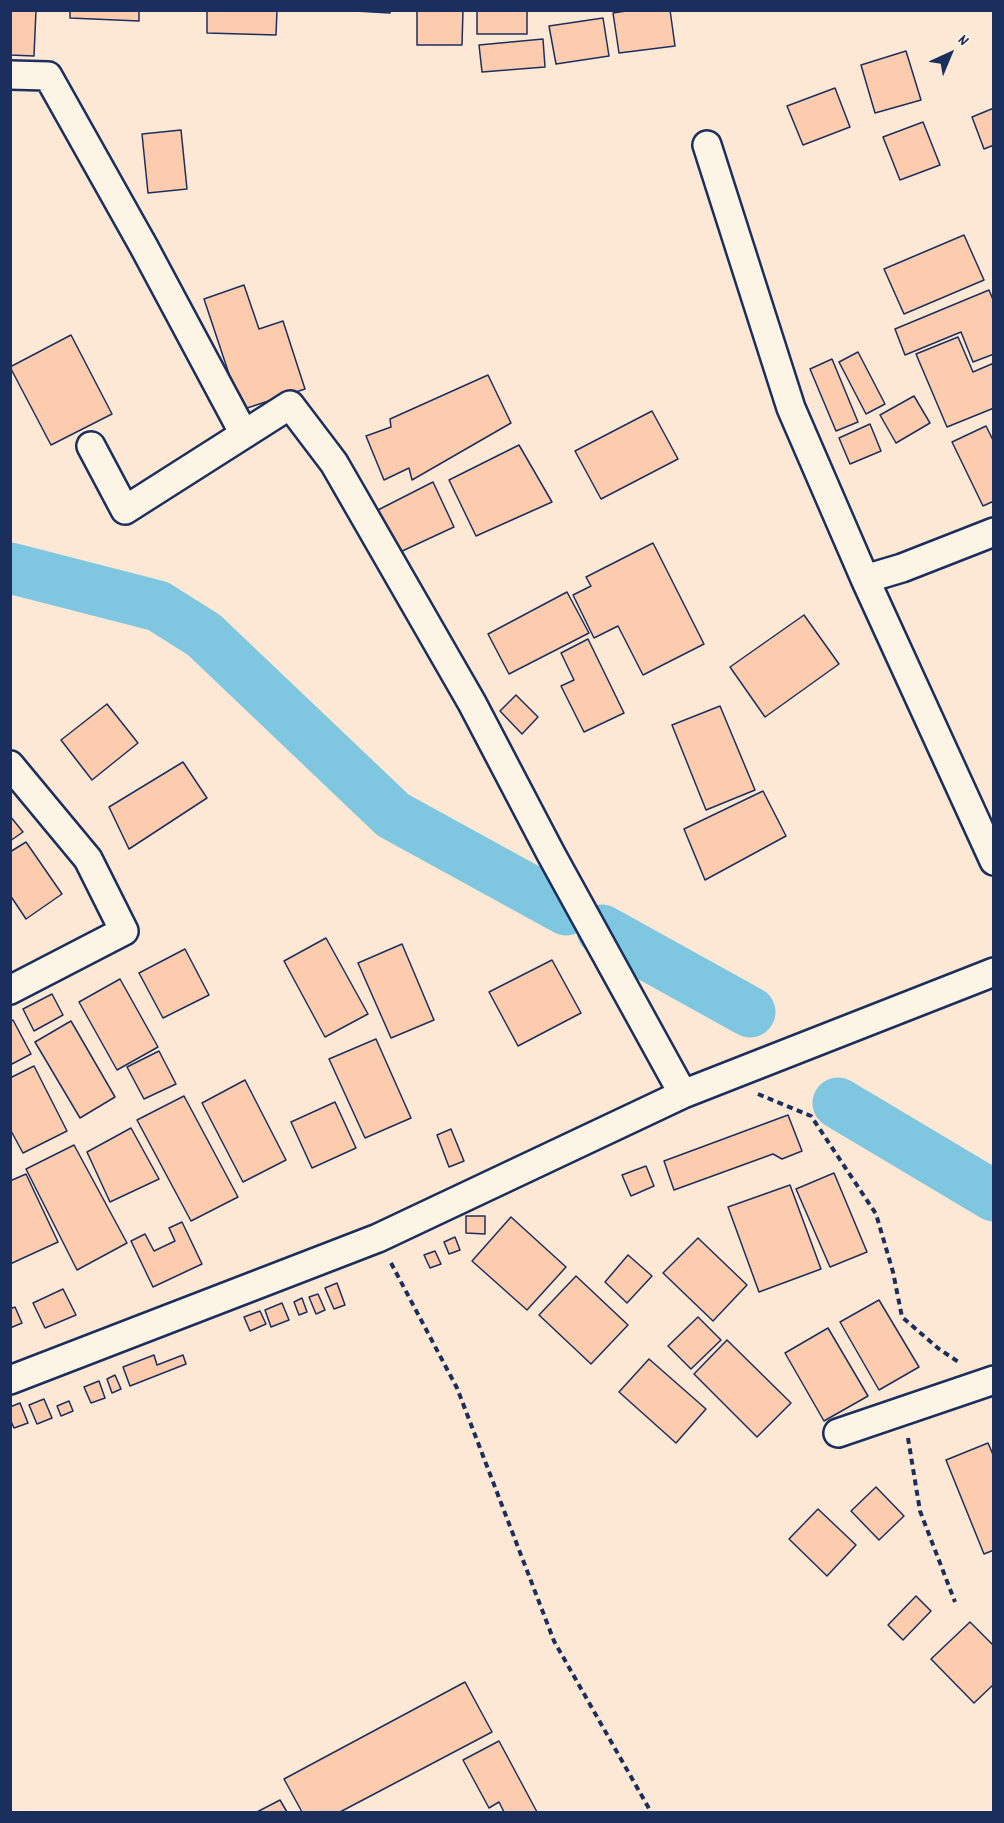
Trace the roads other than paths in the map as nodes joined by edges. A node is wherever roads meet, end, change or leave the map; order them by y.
1 (10, 75) edge
2 (707, 145) dead end
3 (244, 434) junction
4 (91, 446) dead end
5 (993, 532) edge
6 (865, 579) junction
7 (10, 765) edge
8 (993, 861) edge
9 (993, 972) edge
10 (10, 990) edge
11 (683, 1094) junction
12 (10, 1380) edge
13 (991, 1380) edge
14 (838, 1433) dead end

1 - 3 street
2 - 6 street
3 - 4 street
3 - 11 street
5 - 6 street
6 - 8 street
7 - 10 street
9 - 11 street
11 - 12 street
13 - 14 street

